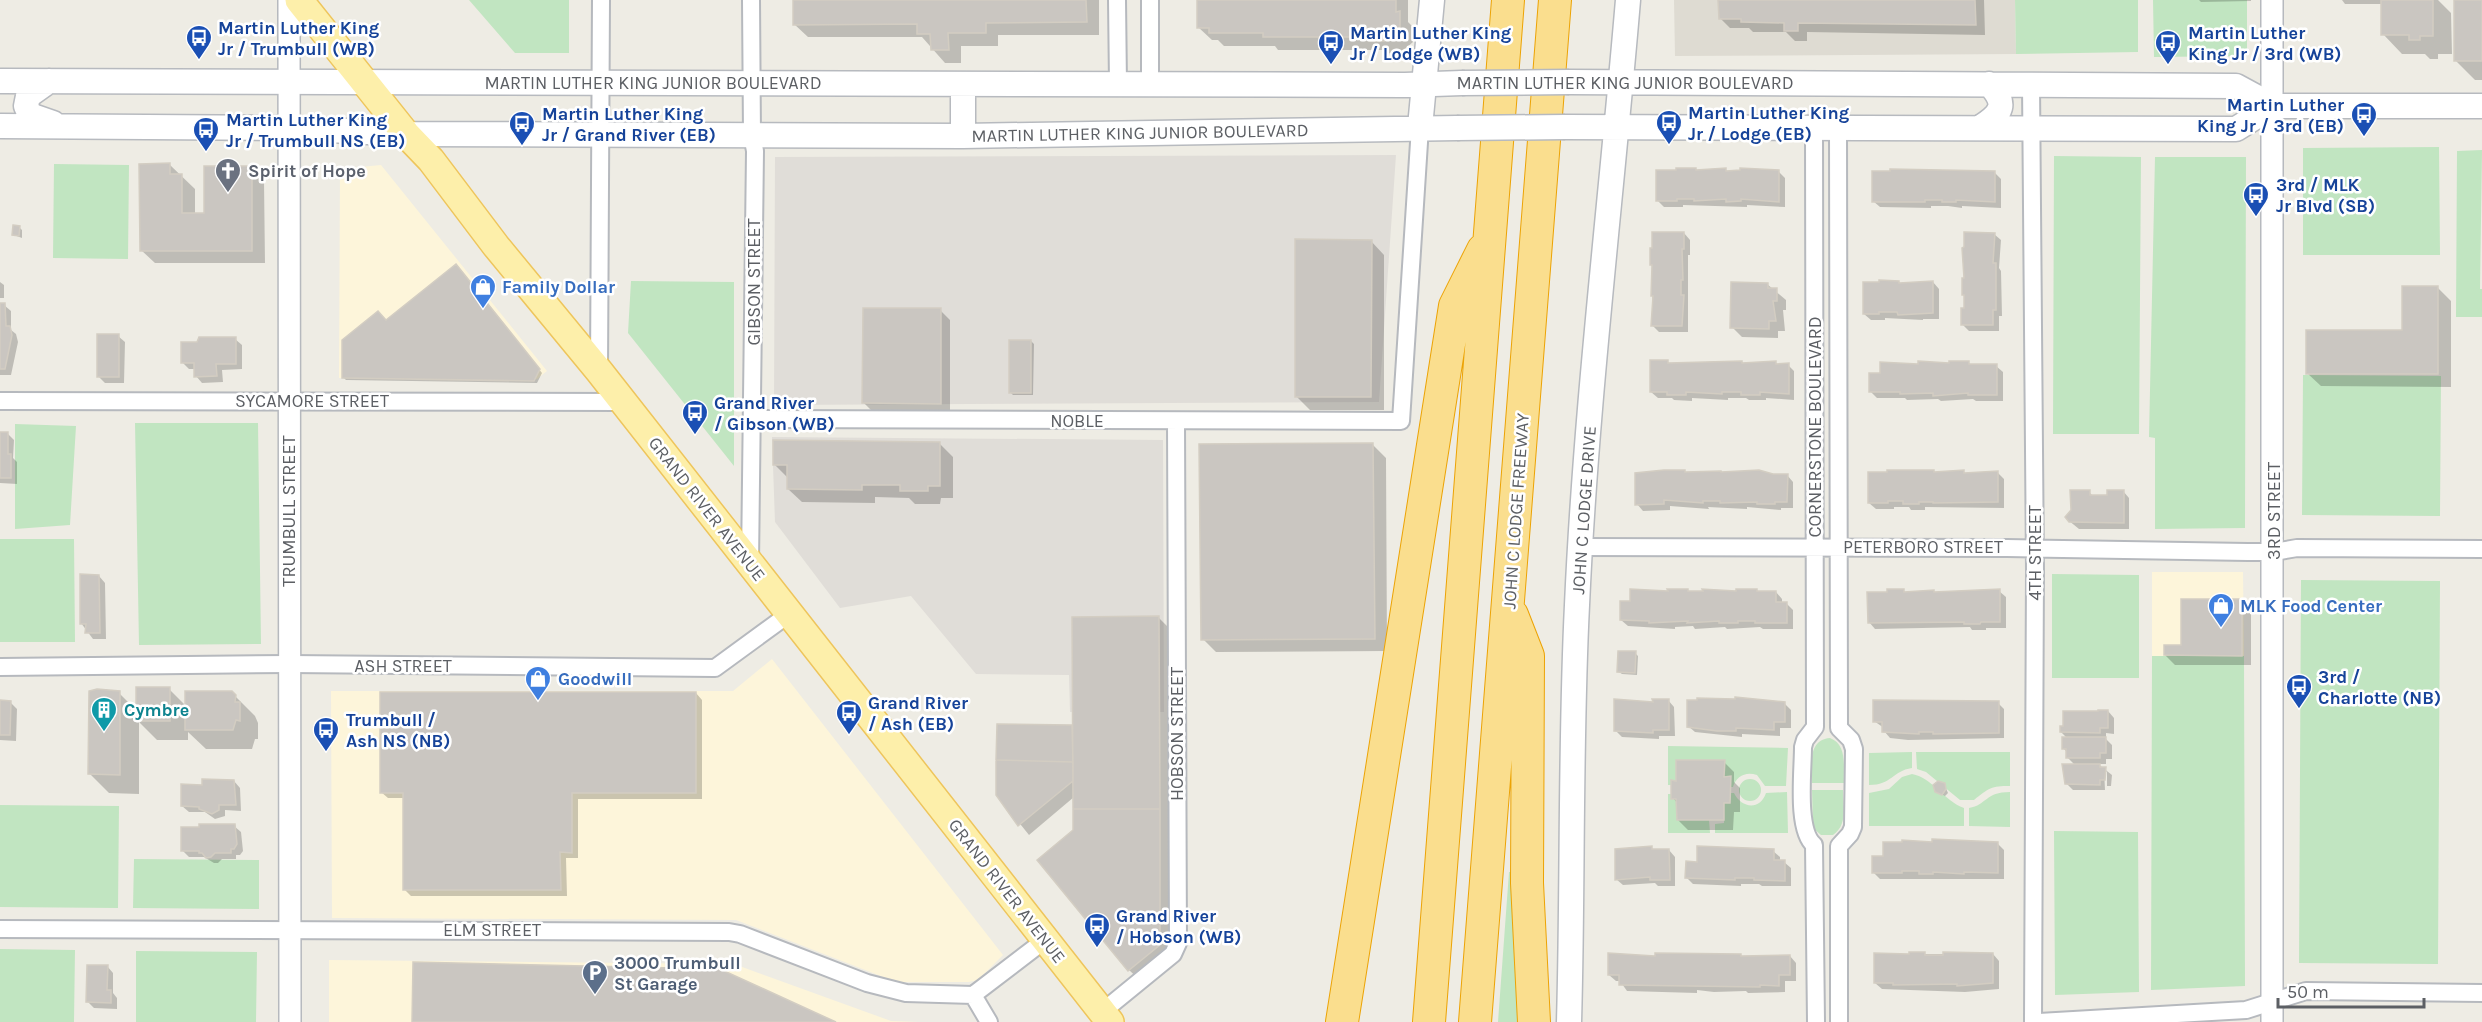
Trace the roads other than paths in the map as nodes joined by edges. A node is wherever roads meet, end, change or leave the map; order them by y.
1 (289, 0) edge
2 (299, 0) edge
3 (601, 0) edge
4 (751, 0) edge
5 (1117, 0) edge
6 (1150, 0) edge
7 (1432, 0) edge
8 (1508, 0) edge
9 (1555, 0) edge
10 (1628, 0) edge
11 (2272, 0) edge
12 (0, 81) edge
13 (48, 81) junction
14 (1622, 81) junction
15 (289, 82) junction
16 (366, 82) junction
17 (601, 83) junction
18 (753, 84) junction
19 (963, 84) junction
20 (1118, 84) junction
21 (1150, 84) junction
22 (1989, 84) junction
23 (2031, 84) junction
24 (1424, 85) junction
25 (2273, 106) junction
26 (2482, 106) edge
27 (57, 125) junction
28 (0, 126) edge
29 (1420, 127) junction
30 (1826, 127) junction
31 (1981, 127) junction
32 (290, 128) junction
33 (1617, 128) junction
34 (2031, 129) junction
35 (406, 134) junction
36 (600, 135) junction
37 (753, 135) junction
38 (963, 136) junction
39 (1490, 236) junction
40 (599, 371) junction
41 (290, 400) junction
42 (0, 401) edge
43 (623, 402) junction
44 (753, 419) junction
45 (1176, 421) junction
46 (1580, 547) junction
47 (1838, 547) junction
48 (1815, 548) junction
49 (2035, 549) junction
50 (2482, 549) edge
51 (2274, 552) junction
52 (750, 565) junction
53 (1509, 608) junction
54 (789, 614) junction
55 (290, 664) junction
56 (0, 667) edge
57 (1815, 727) junction
58 (1839, 728) junction
59 (1815, 845) junction
60 (1839, 846) junction
61 (0, 929) edge
62 (290, 929) junction
63 (1045, 940) junction
64 (2482, 993) edge
65 (973, 995) junction
66 (2272, 1012) edge
67 (1106, 1017) edge
68 (290, 1022) edge
69 (989, 1022) edge
70 (1342, 1022) edge
71 (1429, 1022) edge
72 (1475, 1022) edge
73 (1534, 1022) edge
74 (1569, 1022) edge
75 (1816, 1022) edge
76 (1839, 1022) edge
77 (2032, 1022) edge
78 (2039, 1022) edge

1 - 15 street, TRUMBULL STREET
2 - 16 main road, GRAND RIVER AVENUE
3 - 17 street
4 - 18 street, GIBSON STREET
5 - 20 street
6 - 21 street
7 - 24 main road
8 - 39 highway
9 - 53 highway, JOHN C LODGE FREEWAY
10 - 14 main road, JOHN C LODGE DRIVE
11 - 25 street, 3RD STREET
12 - 13 main road, MARTIN LUTHER KING JUNIOR BOULEVARD
13 - 15 main road, MARTIN LUTHER KING JUNIOR BOULEVARD
13 - 27 main road
14 - 22 main road, MARTIN LUTHER KING JUNIOR BOULEVARD
14 - 24 main road, MARTIN LUTHER KING JUNIOR BOULEVARD, bridge
14 - 33 main road, JOHN C LODGE DRIVE
15 - 16 main road, MARTIN LUTHER KING JUNIOR BOULEVARD
15 - 32 street, TRUMBULL STREET
16 - 17 main road, MARTIN LUTHER KING JUNIOR BOULEVARD
16 - 35 main road, GRAND RIVER AVENUE
17 - 18 main road, MARTIN LUTHER KING JUNIOR BOULEVARD
17 - 36 street
18 - 19 main road, MARTIN LUTHER KING JUNIOR BOULEVARD
18 - 37 street, GIBSON STREET
19 - 20 main road, MARTIN LUTHER KING JUNIOR BOULEVARD
19 - 38 main road
20 - 21 main road, MARTIN LUTHER KING JUNIOR BOULEVARD
21 - 24 main road, MARTIN LUTHER KING JUNIOR BOULEVARD
22 - 23 main road, MARTIN LUTHER KING JUNIOR BOULEVARD
22 - 31 main road
23 - 25 main road, MARTIN LUTHER KING JUNIOR BOULEVARD
23 - 34 street, 4TH STREET
24 - 29 main road
25 - 26 main road, MARTIN LUTHER KING JUNIOR BOULEVARD
25 - 34 main road, MARTIN LUTHER KING JUNIOR BOULEVARD
25 - 51 street, 3RD STREET
27 - 28 main road, MARTIN LUTHER KING JUNIOR BOULEVARD
27 - 32 main road, MARTIN LUTHER KING JUNIOR BOULEVARD
29 - 33 main road, MARTIN LUTHER KING JUNIOR BOULEVARD, bridge
29 - 38 main road, MARTIN LUTHER KING JUNIOR BOULEVARD
29 - 45 street, NOBLE
30 - 31 main road, MARTIN LUTHER KING JUNIOR BOULEVARD
30 - 33 main road, MARTIN LUTHER KING JUNIOR BOULEVARD
30 - 47 street, CORNERSTONE BOULEVARD
30 - 48 street, CORNERSTONE BOULEVARD
31 - 34 main road, MARTIN LUTHER KING JUNIOR BOULEVARD
32 - 35 main road, MARTIN LUTHER KING JUNIOR BOULEVARD
32 - 41 street, TRUMBULL STREET
33 - 46 main road, JOHN C LODGE DRIVE
34 - 49 street, 4TH STREET
35 - 36 main road, MARTIN LUTHER KING JUNIOR BOULEVARD
35 - 40 main road, GRAND RIVER AVENUE
36 - 37 main road, MARTIN LUTHER KING JUNIOR BOULEVARD
36 - 40 street
37 - 38 main road, MARTIN LUTHER KING JUNIOR BOULEVARD
37 - 44 street, GIBSON STREET
39 - 70 highway
39 - 71 highway
40 - 43 main road, GRAND RIVER AVENUE
41 - 42 street, SYCAMORE STREET
41 - 43 street, SYCAMORE STREET
41 - 55 street, TRUMBULL STREET
43 - 52 main road, GRAND RIVER AVENUE
44 - 45 street, NOBLE
44 - 52 street, GIBSON STREET
45 - 67 street, HOBSON STREET
46 - 48 street, PETERBORO STREET
46 - 74 main road, JOHN C LODGE DRIVE
47 - 48 street, PETERBORO STREET
47 - 49 street, PETERBORO STREET
47 - 58 street, CORNERSTONE BOULEVARD
48 - 57 street, CORNERSTONE BOULEVARD
49 - 51 street, PETERBORO STREET
49 - 77 street, 4TH STREET
50 - 51 street, PETERBORO STREET
51 - 66 street, 3RD STREET
52 - 54 main road, GRAND RIVER AVENUE
53 - 72 highway, JOHN C LODGE FREEWAY
53 - 73 highway
54 - 55 street, ASH STREET
54 - 63 main road, GRAND RIVER AVENUE
55 - 56 street, ASH STREET
55 - 62 street, TRUMBULL STREET
57 - 58 street
57 - 59 street, CORNERSTONE BOULEVARD
58 - 60 street
59 - 60 street
59 - 75 street, CORNERSTONE BOULEVARD
60 - 76 street
61 - 62 street, ELM STREET
62 - 65 street, ELM STREET
62 - 68 street, TRUMBULL STREET
63 - 65 street
63 - 67 main road, GRAND RIVER AVENUE
64 - 66 street
65 - 69 street
66 - 78 street

